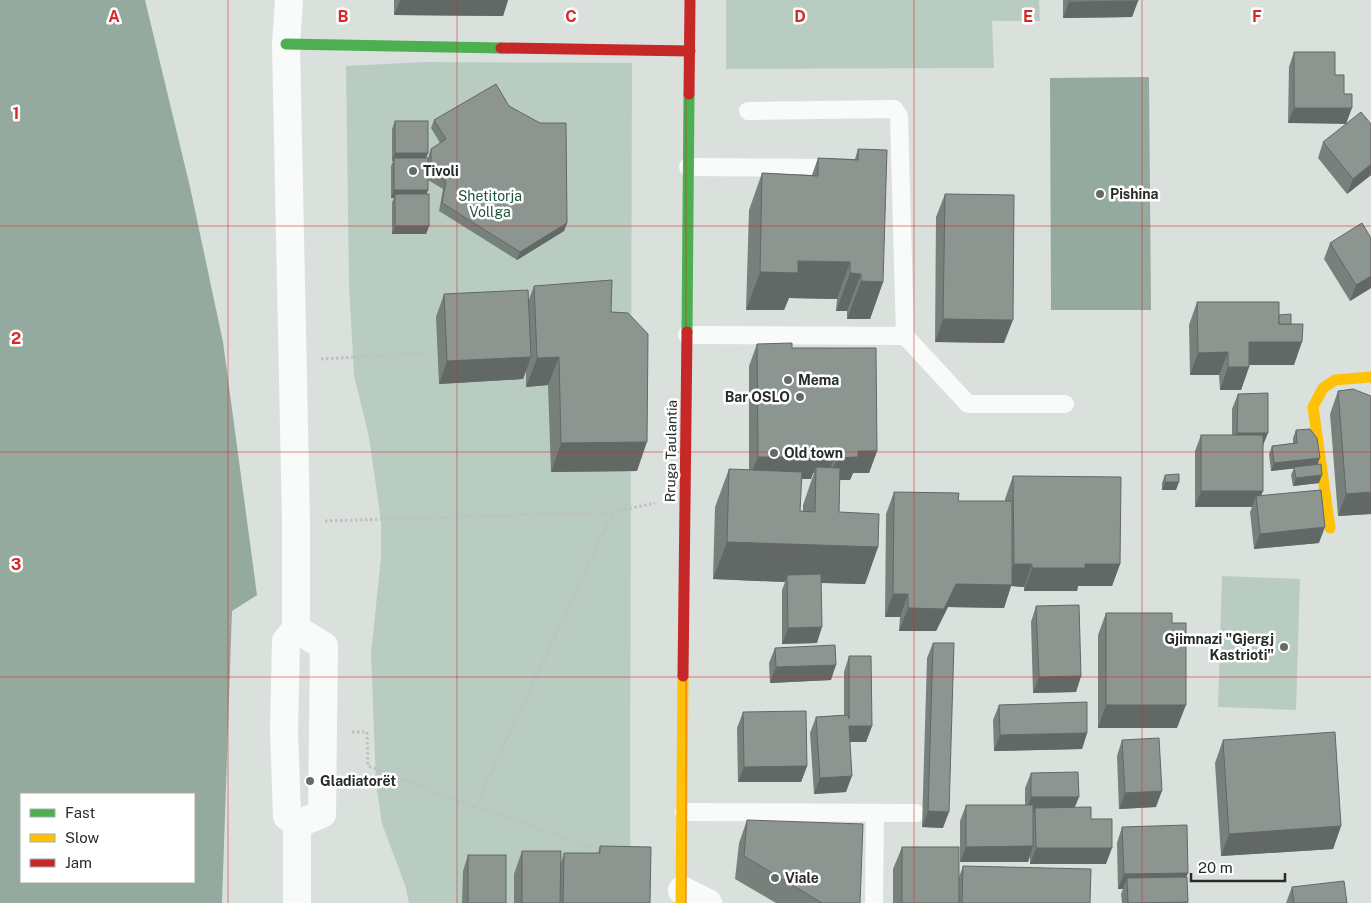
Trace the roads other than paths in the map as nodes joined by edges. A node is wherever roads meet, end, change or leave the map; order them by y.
1 (289, 0) edge
2 (690, 0) edge
3 (286, 44) junction
4 (690, 51) junction
5 (748, 111) dead end
6 (688, 167) junction
7 (853, 168) edge
8 (882, 169) edge
9 (902, 169) junction
10 (688, 335) junction
11 (905, 336) junction
12 (1371, 377) edge
13 (1065, 404) dead end
14 (1330, 528) dead end
15 (296, 629) junction
16 (684, 812) junction
17 (875, 813) junction
18 (916, 813) dead end
19 (297, 824) junction
20 (681, 896) edge
21 (297, 903) edge
22 (708, 903) edge
23 (874, 903) edge

1 - 3 street
2 - 4 main road, Rruga Taulantia
3 - 4 main road
3 - 15 street
4 - 6 main road, Rruga Taulantia
5 - 9 lane
6 - 7 lane
6 - 10 main road, Rruga Taulantia
8 - 9 lane
9 - 11 lane
10 - 11 lane
10 - 16 main road, Rruga Taulantia
11 - 13 lane
12 - 14 main road
15 - 19 street
15 - 19 street
16 - 17 lane
16 - 20 main road, Rruga Taulantia
17 - 18 lane
17 - 23 lane
19 - 21 street
20 - 22 street

